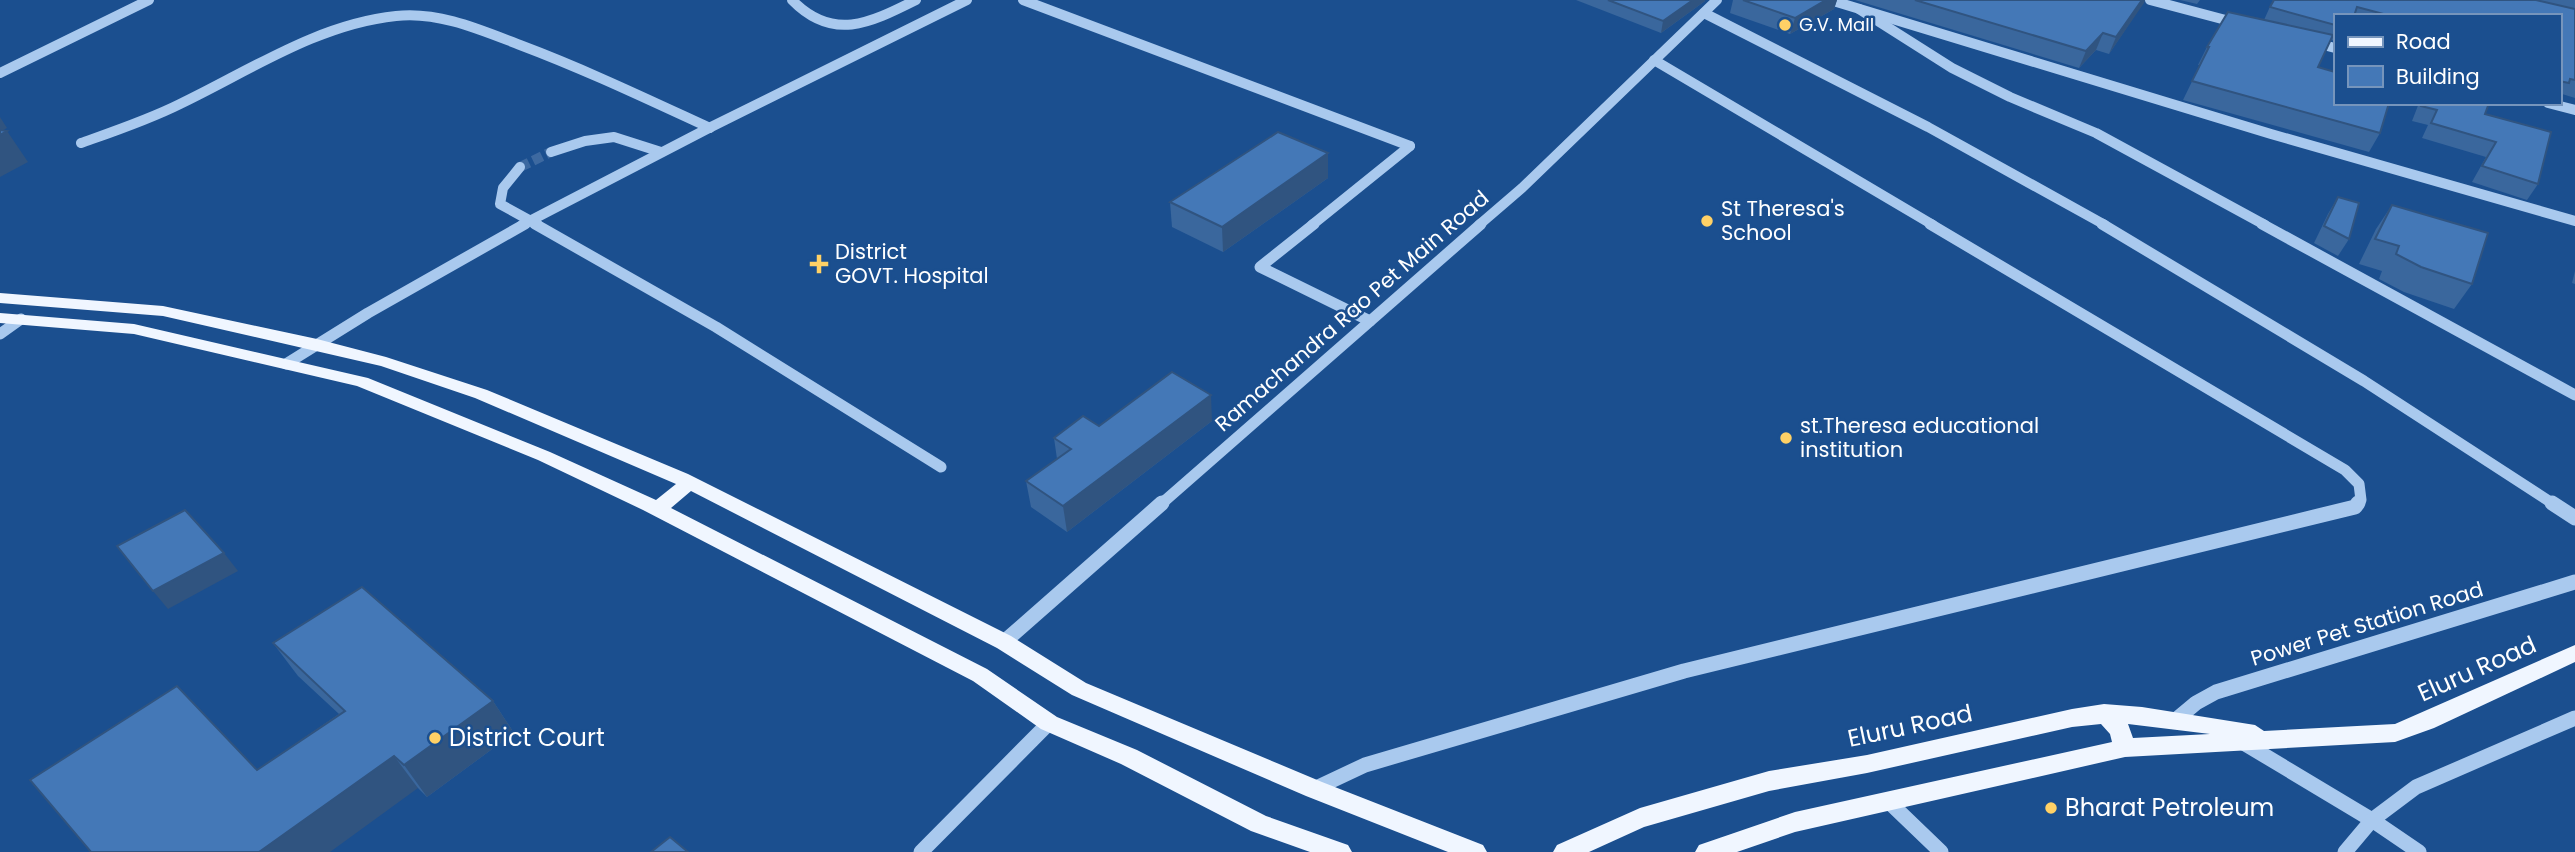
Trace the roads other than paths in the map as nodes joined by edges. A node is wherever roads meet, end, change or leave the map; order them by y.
1 (149, 0) edge
2 (792, 0) edge
3 (916, 0) edge
4 (967, 0) edge
5 (1023, 0) edge
6 (1717, 0) edge
7 (1830, 0) edge
8 (2150, 0) edge
9 (1859, 9) junction
10 (1704, 13) junction
11 (2245, 25) edge
12 (2297, 38) edge
13 (2334, 48) edge
14 (1654, 60) junction
15 (0, 73) edge
16 (2556, 105) edge
17 (2575, 110) edge
18 (710, 128) junction
19 (81, 143) dead end
20 (551, 152) tunnel mouth
21 (661, 152) junction
22 (520, 167) tunnel mouth
23 (529, 220) junction
24 (2575, 221) edge
25 (0, 298) edge
26 (0, 318) edge
27 (22, 319) junction
28 (1370, 321) junction
29 (0, 334) edge
30 (317, 344) junction
31 (286, 363) junction
32 (2575, 395) edge
33 (941, 467) dead end
34 (689, 483) junction
35 (657, 509) junction
36 (2575, 518) edge
37 (2575, 582) edge
38 (1004, 642) junction
39 (2575, 653) edge
40 (2104, 713) junction
41 (2178, 718) junction
42 (2575, 718) edge
43 (1049, 723) junction
44 (2275, 738) junction
45 (2242, 742) junction
46 (2125, 748) junction
47 (1314, 789) junction
48 (1888, 801) junction
49 (2372, 820) junction
50 (921, 852) edge
51 (1340, 852) edge
52 (1475, 852) edge
53 (1565, 852) edge
54 (1707, 852) edge
55 (1941, 852) edge
56 (2345, 852) edge
57 (2419, 852) edge

1 - 15 street
2 - 3 street
4 - 18 street
5 - 28 street
6 - 10 street, Ramachandra Rao Pet Main Road
7 - 9 street
8 - 11 street
9 - 24 street
9 - 32 street
10 - 14 street, Ramachandra Rao Pet Main Road
10 - 36 street
12 - 13 street
14 - 28 street, Ramachandra Rao Pet Main Road
14 - 47 street
16 - 17 street
18 - 19 street
18 - 21 street
20 - 21 street
21 - 23 street
22 - 23 street
23 - 30 street
23 - 33 street
25 - 30 main road
26 - 27 main road
27 - 29 street
27 - 31 main road
28 - 38 street, Ramachandra Rao Pet Main Road
30 - 31 street
30 - 34 main road
31 - 35 main road
34 - 35 main road
34 - 38 main road
35 - 43 main road
37 - 41 street, Power Pet Station Road
38 - 47 main road
39 - 44 main road, Eluru Road
40 - 41 main road, Eluru Road
40 - 46 main road
40 - 53 main road, Eluru Road
41 - 44 main road, Eluru Road
42 - 49 street
43 - 50 street
43 - 51 main road
44 - 45 main road, Eluru Road
45 - 46 main road, Eluru Road
45 - 49 street
46 - 48 main road, Eluru Road
47 - 52 main road
48 - 54 main road, Eluru Road
48 - 55 street
49 - 56 street
49 - 57 street

